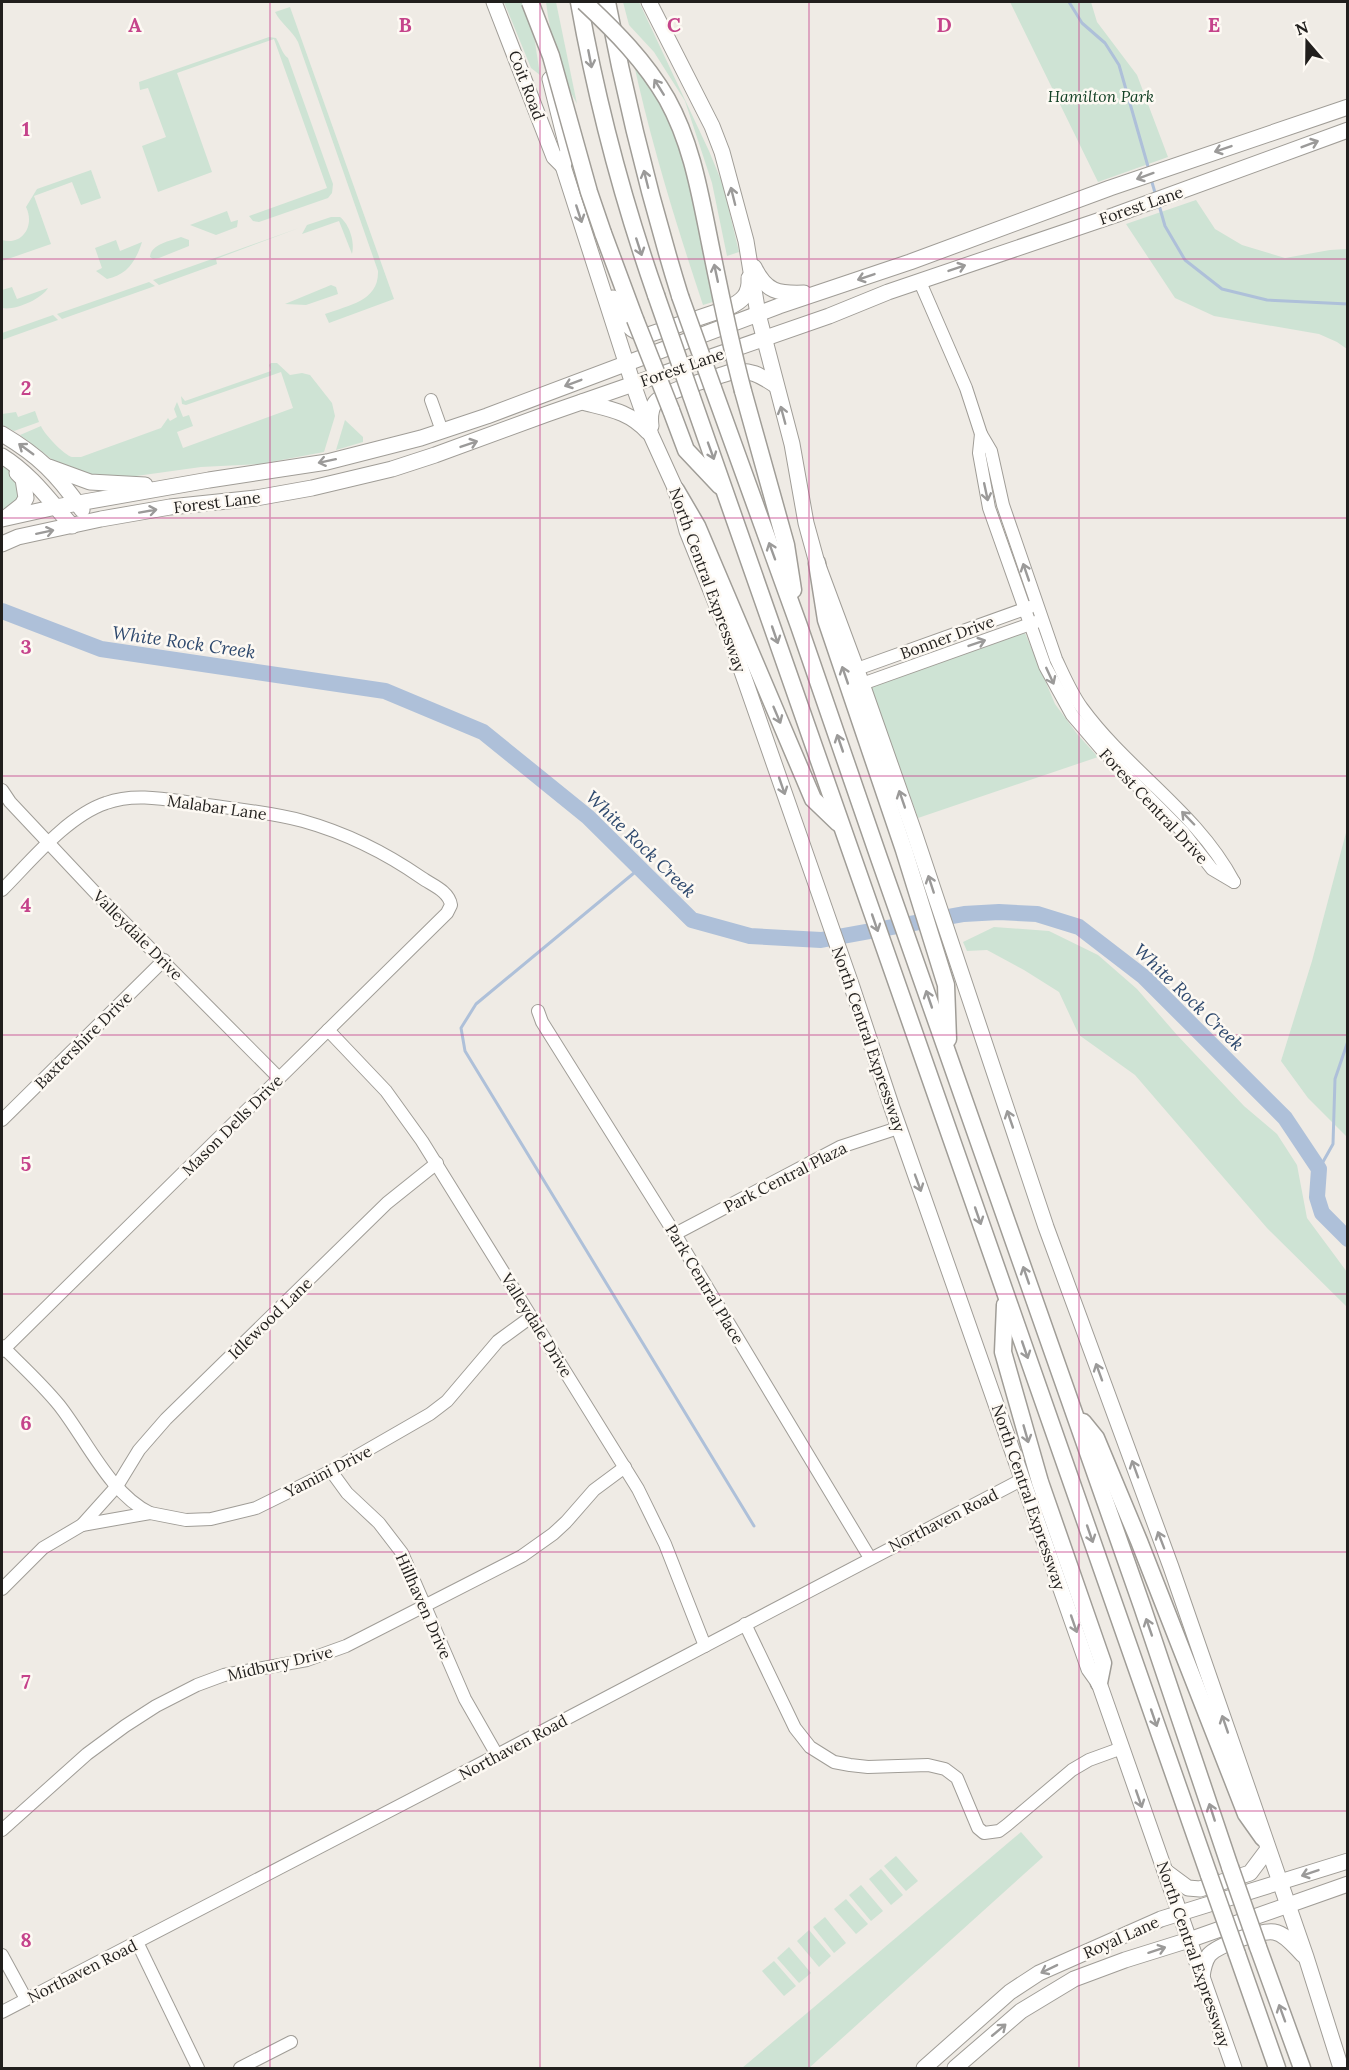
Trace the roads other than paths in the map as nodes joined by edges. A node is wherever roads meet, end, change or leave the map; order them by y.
1 (495, 2) edge
2 (530, 2) edge
3 (540, 2) edge
4 (579, 2) edge
5 (584, 2) edge
6 (607, 2) edge
7 (649, 2) edge
8 (1347, 107) edge
9 (1347, 130) edge
10 (1265, 135) junction
11 (1273, 158) junction
12 (563, 166) junction
13 (1045, 213) junction
14 (1017, 223) junction
15 (1052, 236) junction
16 (747, 251) junction
17 (595, 262) junction
18 (910, 262) junction
19 (920, 282) junction
20 (828, 290) junction
21 (759, 314) junction
22 (808, 324) junction
23 (765, 339) junction
24 (626, 363) junction
25 (633, 384) junction
26 (775, 385) junction
27 (431, 400) dead end
28 (582, 402) junction
29 (487, 416) junction
30 (442, 431) junction
31 (2, 434) edge
32 (981, 434) junction
33 (651, 435) junction
34 (422, 438) junction
35 (384, 447) junction
36 (435, 455) junction
37 (2, 458) edge
38 (49, 467) junction
39 (175, 486) junction
40 (676, 490) junction
41 (725, 491) junction
42 (273, 495) junction
43 (78, 504) junction
44 (56, 507) junction
45 (4, 518) edge
46 (91, 522) junction
47 (72, 526) junction
48 (2, 544) edge
49 (817, 563) junction
50 (1037, 605) junction
51 (1024, 609) junction
52 (1042, 620) junction
53 (1030, 625) junction
54 (799, 626) junction
55 (859, 676) junction
56 (1107, 746) junction
57 (2, 790) edge
58 (841, 825) junction
59 (50, 843) junction
60 (913, 852) junction
61 (2, 890) edge
62 (446, 894) joint
63 (164, 960) junction
64 (538, 1011) dead end
65 (328, 1030) junction
66 (948, 1055) junction
67 (279, 1078) junction
68 (2, 1120) edge
69 (898, 1128) junction
70 (437, 1163) junction
71 (675, 1234) junction
72 (1006, 1295) junction
73 (531, 1317) junction
74 (2, 1348) edge
75 (1074, 1410) junction
76 (625, 1467) junction
77 (331, 1471) junction
78 (1023, 1479) junction
79 (117, 1486) junction
80 (150, 1513) junction
81 (82, 1525) junction
82 (870, 1558) junction
83 (2, 1589) edge
84 (425, 1605) junction
85 (745, 1624) junction
86 (705, 1646) junction
87 (1099, 1683) junction
88 (1122, 1748) junction
89 (497, 1755) junction
90 (2, 1830) edge
91 (1265, 1844) junction
92 (1347, 1861) edge
93 (1165, 1871) junction
94 (1280, 1883) junction
95 (1347, 1884) edge
96 (1287, 1906) junction
97 (1179, 1912) junction
98 (1189, 1940) junction
99 (137, 1942) junction
100 (2, 1955) edge
101 (1306, 1957) junction
102 (1202, 1977) junction
103 (26, 1999) junction
104 (2, 2012) edge
105 (955, 2041) junction
106 (291, 2042) dead end
107 (968, 2057) junction
108 (198, 2068) edge
109 (240, 2068) edge
110 (924, 2068) edge
111 (955, 2068) edge
112 (1234, 2068) edge
113 (1277, 2068) edge
114 (1302, 2068) edge
115 (1341, 2068) edge

1 - 12 main road, Coit Road
2 - 41 highway, bridge
3 - 12 main road, North Central Expressway
4 -> 41 highway, bridge
54 -> 5 highway, bridge
54 -> 6 highway, bridge
16 -> 7 main road
8 - 10 main road, Forest Lane
11 -> 9 main road, Forest Lane
10 - 11 main road
10 -> 13 main road, Forest Lane
11 - 15 main road, Forest Lane
12 -> 17 main road, North Central Expressway
13 - 14 main road, Forest Lane
13 - 15 main road
14 - 18 main road, Forest Lane
14 - 19 main road
19 -> 15 main road, Forest Lane
16 - 17 main road
16 - 20 main road
16 - 21 main road
17 - 24 main road, North Central Expressway
18 -> 20 main road, Forest Lane
18 - 22 main road
19 - 22 main road, Forest Lane
19 - 32 street, Forest Central Drive
20 - 21 main road, Forest Lane
21 - 23 main road
21 - 24 main road, Forest Lane
22 - 23 main road, Forest Lane
23 - 25 main road, Forest Lane
23 - 26 main road
24 - 25 main road, North Central Expressway
24 -> 29 main road, Forest Lane
25 - 28 main road, Forest Lane
25 - 33 main road, North Central Expressway
26 - 33 main road
49 -> 26 main road
27 - 30 street
28 - 33 main road
36 -> 28 main road, Forest Lane
29 - 30 main road, Forest Lane
29 - 36 main road
30 - 34 main road, Forest Lane
38 -> 31 main road
50 -> 32 street, Forest Central Drive
32 -> 51 street, Forest Central Drive
33 - 40 main road, North Central Expressway
34 - 35 main road, Forest Lane
34 - 36 main road
35 -> 39 main road, Forest Lane
35 - 42 main road
36 - 42 main road, Forest Lane
37 - 44 main road
37 - 45 main road
38 - 39 main road
38 - 43 main road
39 - 43 main road, Forest Lane
40 -> 58 highway
40 -> 69 main road, North Central Expressway
41 -> 58 highway
46 -> 42 main road, Forest Lane
43 - 44 main road, Forest Lane
43 - 46 main road
44 - 45 main road, Forest Lane
44 - 47 main road
46 - 47 main road, Forest Lane
48 -> 47 main road, Forest Lane
49 - 55 main road
60 -> 49 highway
50 - 51 street, Bonner Drive
50 - 52 street, Forest Central Drive
51 - 53 street, Forest Central Drive
51 - 55 street, Bonner Drive
52 - 53 street, Bonner Drive
52 - 56 street, Forest Central Drive
55 -> 53 street, Bonner Drive
53 -> 56 street, Forest Central Drive
66 -> 54 highway
60 -> 55 main road
56 -> 56 street, Forest Central Drive
57 - 59 street, Valleydale Drive
58 -> 72 highway
59 - 61 street, Malabar Lane
59 - 62 street, Malabar Lane
59 - 63 street, Valleydale Drive
60 - 66 highway
91 -> 60 main road
62 - 65 street, Mason Dells Drive
63 - 67 street, Valleydale Drive
63 - 68 street, Baxtershire Drive
64 - 71 street, Park Central Place
65 - 67 street, Mason Dells Drive
65 - 70 street, Valleydale Drive
75 -> 66 highway
67 - 74 street, Mason Dells Drive
69 - 71 street, Park Central Plaza
69 -> 78 main road, North Central Expressway
70 - 73 street, Valleydale Drive
70 - 79 street, Idlewood Lane
71 - 82 street, Park Central Place
72 -> 87 highway
72 -> 113 highway, bridge
73 - 76 street, Valleydale Drive
73 - 77 street, Yamini Drive
74 - 79 street
75 - 91 highway
114 -> 75 highway, bridge
76 - 84 street, Midbury Drive
76 - 86 street, Valleydale Drive
77 - 80 street, Yamini Drive
77 - 84 street, Hillhaven Drive
78 - 82 street, Northaven Road
78 -> 87 main road, North Central Expressway
79 - 80 street
79 - 81 street, Yamini Drive
80 - 81 street, Yamini Drive
81 - 83 street, Yamini Drive
82 - 85 street, Northaven Road
84 - 89 street, Hillhaven Drive
84 - 90 street, Midbury Drive
85 - 86 street, Northaven Road
85 - 88 street
86 - 89 street, Northaven Road
87 - 88 main road, North Central Expressway
88 -> 93 main road, North Central Expressway
89 - 99 street, Northaven Road
91 - 93 main road
91 - 94 main road
92 -> 94 main road, Royal Lane
93 - 97 main road, North Central Expressway
94 - 96 main road
94 - 97 main road, Royal Lane
95 - 96 main road, Royal Lane
96 - 98 main road, Royal Lane
96 - 101 main road
97 - 98 main road, North Central Expressway
97 -> 105 main road, Royal Lane
98 - 102 main road, North Central Expressway
107 -> 98 main road, Royal Lane
99 - 103 street, Northaven Road
99 - 108 street
100 - 103 street
101 - 102 main road
101 - 115 main road
102 - 112 main road, North Central Expressway
103 - 104 street, Northaven Road
105 - 107 main road
105 - 110 main road, Royal Lane
106 - 109 street
107 - 111 main road, Royal Lane

